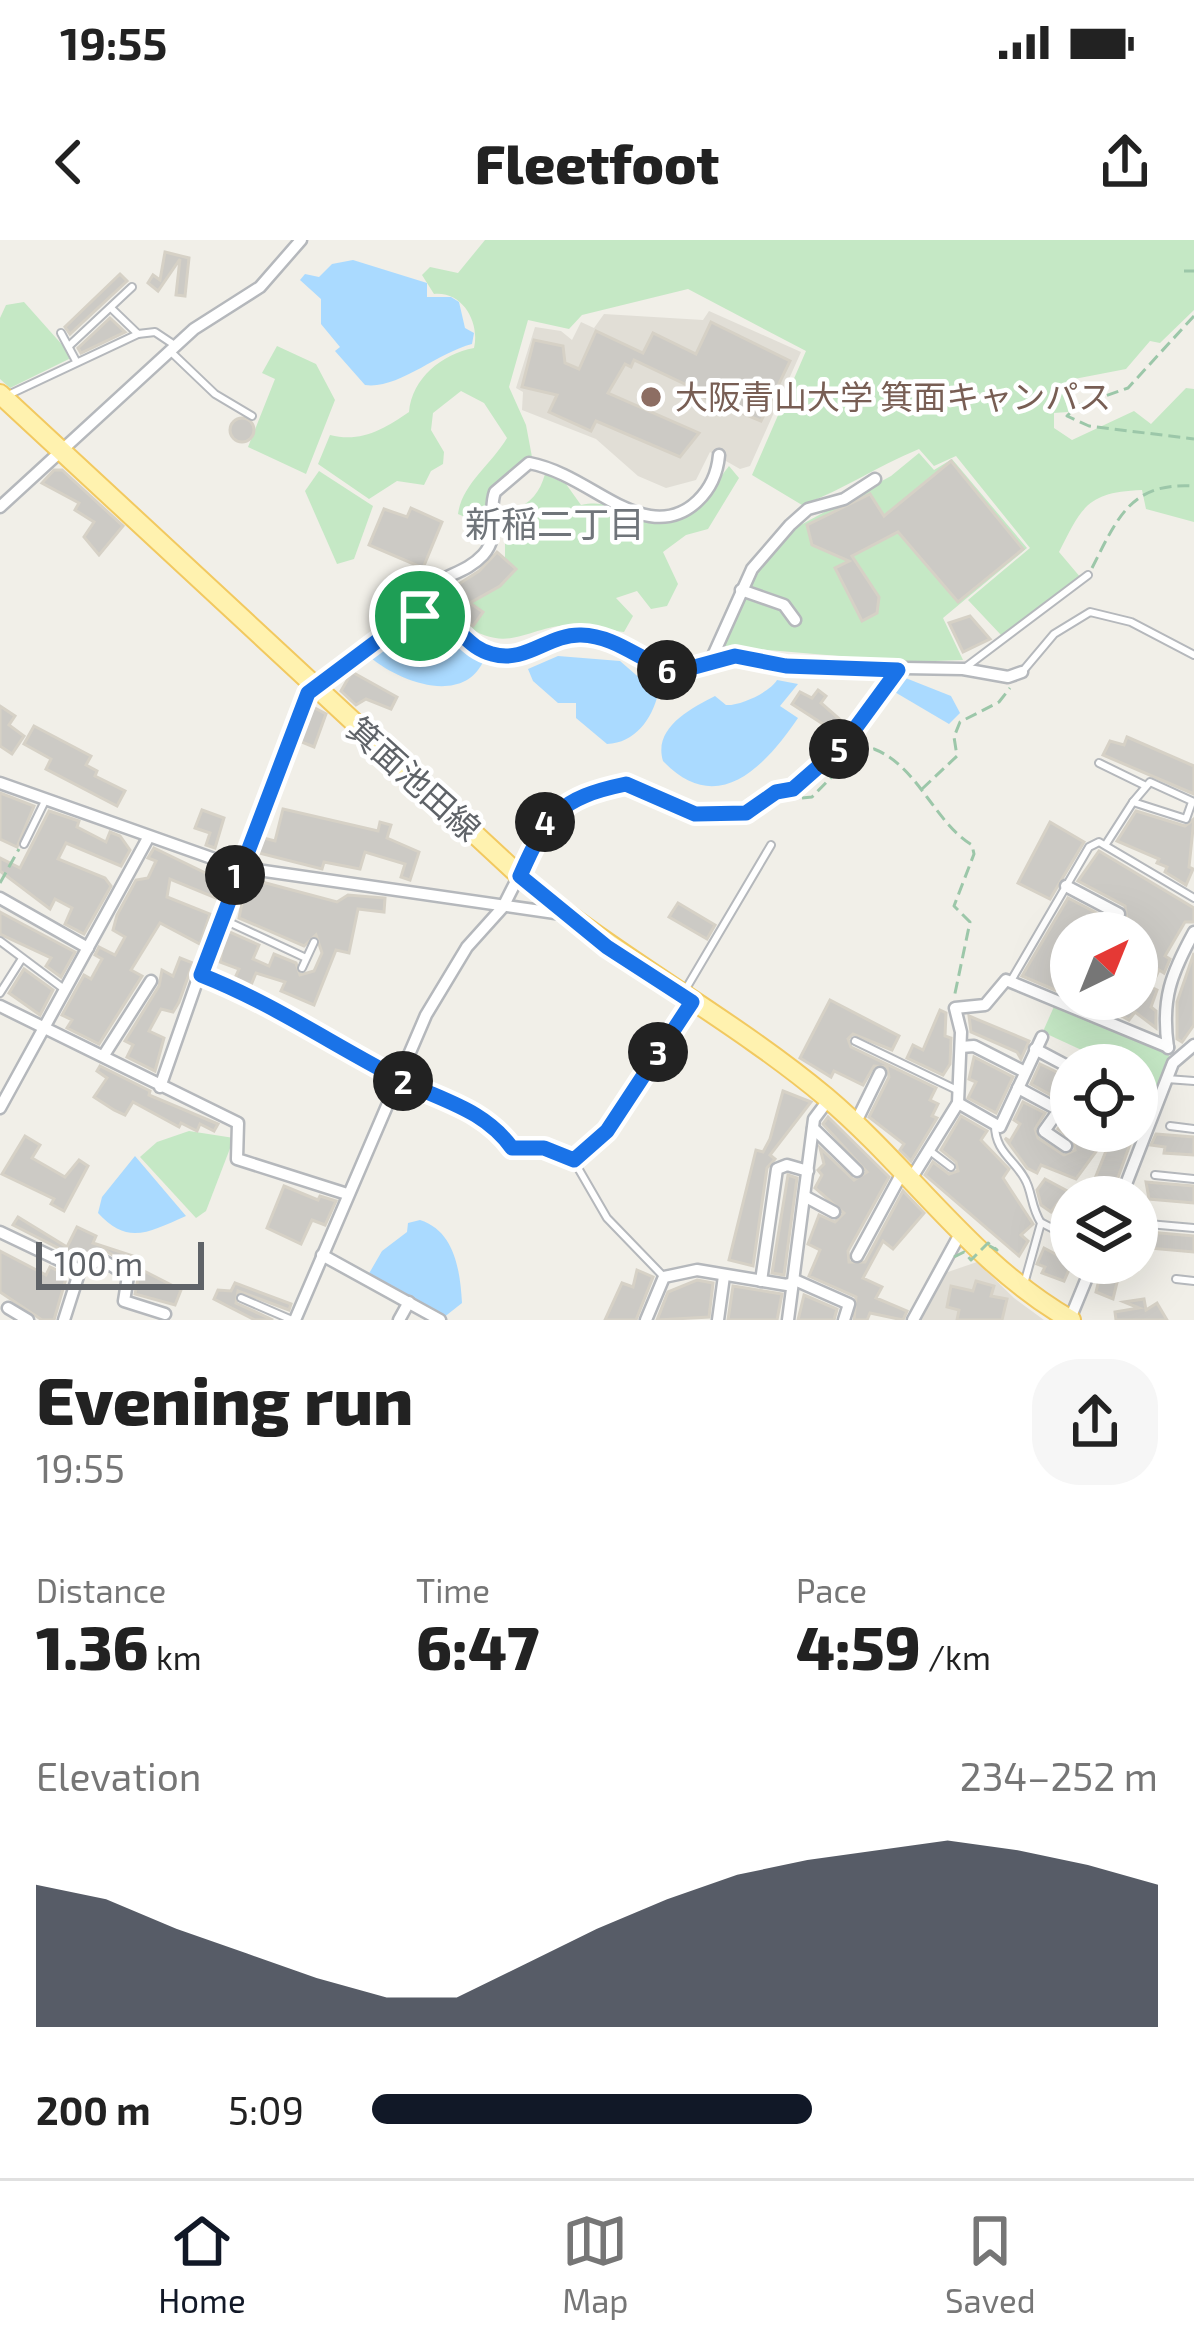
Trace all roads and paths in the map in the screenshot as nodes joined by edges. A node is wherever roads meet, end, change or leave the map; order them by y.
1 (301, 240) edge
2 (1184, 271) dead end
3 (1194, 271) edge
4 (132, 287) dead end
5 (111, 308) junction
6 (1194, 316) edge
7 (61, 333) dead end
8 (138, 334) junction
9 (70, 345) junction
10 (173, 348) junction
11 (76, 361) junction
12 (2, 396) edge
13 (252, 416) dead end
14 (1194, 439) edge
15 (58, 449) junction
16 (719, 455) dead end
17 (875, 479) dead end
18 (1194, 486) edge
19 (0, 507) edge
20 (1088, 575) joint
21 (741, 590) junction
22 (420, 616) junction
23 (798, 626) dead end
24 (1194, 655) edge
25 (711, 659) junction
26 (963, 669) junction
27 (898, 670) junction
28 (1017, 674) junction
29 (314, 687) junction
30 (1099, 764) dead end
31 (0, 783) edge
32 (1144, 785) junction
33 (793, 789) junction
34 (45, 801) junction
35 (1133, 802) junction
36 (1193, 802) edge
37 (953, 833) junction
38 (148, 838) junction
39 (24, 844) joint
40 (771, 845) dead end
41 (1105, 845) junction
42 (238, 867) junction
43 (520, 876) junction
44 (0, 884) edge
45 (1066, 886) junction
46 (0, 898) edge
47 (1194, 898) edge
48 (503, 907) junction
49 (1115, 912) edge
50 (566, 915) junction
51 (220, 918) junction
52 (1194, 932) edge
53 (0, 941) edge
54 (314, 942) dead end
55 (88, 948) junction
56 (306, 958) junction
57 (21, 960) junction
58 (302, 968) dead end
59 (201, 975) junction
60 (1012, 979) junction
61 (151, 981) dead end
62 (65, 989) junction
63 (0, 993) edge
64 (687, 999) junction
65 (0, 1006) edge
66 (955, 1008) junction
67 (43, 1028) junction
68 (1042, 1037) dead end
69 (855, 1041) dead end
70 (1194, 1045) edge
71 (1168, 1047) junction
72 (961, 1048) junction
73 (1035, 1049) junction
74 (104, 1055) junction
75 (1050, 1057) edge
76 (1173, 1063) junction
77 (880, 1072) dead end
78 (1025, 1072) junction
79 (399, 1076) junction
80 (1167, 1079) junction
81 (1194, 1082) edge
82 (160, 1087) junction
83 (1018, 1088) junction
84 (959, 1097) junction
85 (829, 1099) junction
86 (1050, 1105) edge
87 (0, 1108) edge
88 (855, 1124) junction
89 (995, 1124) junction
90 (1170, 1126) dead end
91 (813, 1128) junction
92 (1194, 1129) edge
93 (929, 1151) junction
94 (574, 1160) junction
95 (951, 1167) dead end
96 (808, 1171) junction
97 (857, 1171) dead end
98 (907, 1175) junction
99 (1155, 1175) dead end
100 (1129, 1176) edge
101 (1194, 1179) edge
102 (347, 1194) junction
103 (806, 1197) junction
104 (834, 1212) dead end
105 (1041, 1223) junction
106 (1158, 1225) edge
107 (1050, 1228) edge
108 (1194, 1228) edge
109 (0, 1232) edge
110 (962, 1232) junction
111 (988, 1245) dead end
112 (322, 1255) junction
113 (857, 1256) dead end
114 (954, 1257) dead end
115 (80, 1270) junction
116 (664, 1276) junction
117 (724, 1276) junction
118 (1176, 1279) dead end
119 (761, 1281) junction
120 (797, 1281) junction
121 (1194, 1281) edge
122 (1085, 1284) edge
123 (1022, 1288) junction
124 (241, 1298) dead end
125 (409, 1302) junction
126 (8, 1308) dead end
127 (165, 1314) dead end
128 (67, 1318) edge
129 (28, 1320) edge
130 (294, 1320) edge
131 (399, 1320) edge
132 (440, 1320) edge
133 (646, 1320) edge
134 (718, 1320) edge
135 (788, 1320) edge
136 (844, 1320) edge
137 (913, 1320) edge
138 (1070, 1320) edge

1 - 10 street
2 - 3 path
4 - 5 lane
5 - 8 lane
5 - 9 lane
6 - 14 path
7 - 9 lane
8 - 10 lane
8 - 11 lane
9 - 11 lane
10 - 13 lane
10 - 15 street
11 - 12 lane
12 - 15 main road, 箕面池田線
15 - 19 street
15 - 29 main road, 箕面池田線
16 - 22 street
17 - 21 street
18 - 20 path
20 - 26 lane
21 - 23 street
21 - 25 street
22 - 25 street
22 - 29 street
24 - 28 lane
25 - 27 street
26 - 27 street
26 - 28 street
27 - 33 street
28 - 37 path
29 - 42 street
29 - 43 main road, 箕面池田線
30 - 32 lane
31 - 34 street
32 - 35 lane
32 - 36 lane
33 - 37 path
33 - 43 street
34 - 38 street
34 - 39 lane
35 - 36 lane
35 - 41 lane
37 - 66 path
38 - 42 street
38 - 55 street
39 - 44 path
40 - 64 lane
41 - 45 lane
41 - 47 lane
42 - 48 street
42 - 51 street
43 - 48 street
43 - 50 main road, 箕面池田線
45 - 49 street
45 - 60 lane
46 - 55 street
48 - 50 street
48 - 79 street
50 - 64 main road, 箕面池田線
51 - 56 lane
51 - 59 street
52 - 71 street
53 - 57 lane
54 - 56 lane
55 - 62 street
56 - 58 lane
57 - 62 lane
57 - 63 lane
59 - 79 street
59 - 82 street
60 - 66 street
60 - 71 street
61 - 74 street
62 - 67 street
64 - 85 main road, 箕面池田線
64 - 94 path
65 - 67 street
66 - 72 street
67 - 74 street
67 - 87 street
68 - 73 street
69 - 84 lane
70 - 76 street
71 - 76 street
72 - 78 street
72 - 84 street
73 - 75 street
73 - 78 street
74 - 82 street
76 - 80 street
77 - 88 street
78 - 83 street
79 - 94 path
79 - 102 street
80 - 81 lane
80 - 100 street
82 - 102 street
83 - 86 street
83 - 89 street
84 - 89 street
84 - 93 street
85 - 88 main road, 箕面池田線
85 - 91 street
88 - 98 main road, 箕面池田線
89 - 105 lane
90 - 92 lane
91 - 96 street
91 - 97 street
93 - 95 lane
93 - 98 street
94 - 116 lane
96 - 103 street
96 - 119 street
98 - 110 main road, 箕面池田線
98 - 113 street
99 - 101 lane
102 - 112 street
103 - 104 street
103 - 120 street
105 - 107 lane
105 - 123 lane
106 - 108 lane
109 - 115 street
110 - 123 main road, 箕面池田線
110 - 137 street
111 - 114 path, bridge
112 - 125 street
112 - 130 street
115 - 127 street
115 - 128 street
116 - 117 street
116 - 133 street
117 - 119 street
117 - 134 street
118 - 121 lane
119 - 120 street
120 - 135 street
120 - 136 street
122 - 138 street
123 - 138 main road, 箕面池田線
124 - 130 lane
125 - 131 street
125 - 132 street
126 - 129 street

